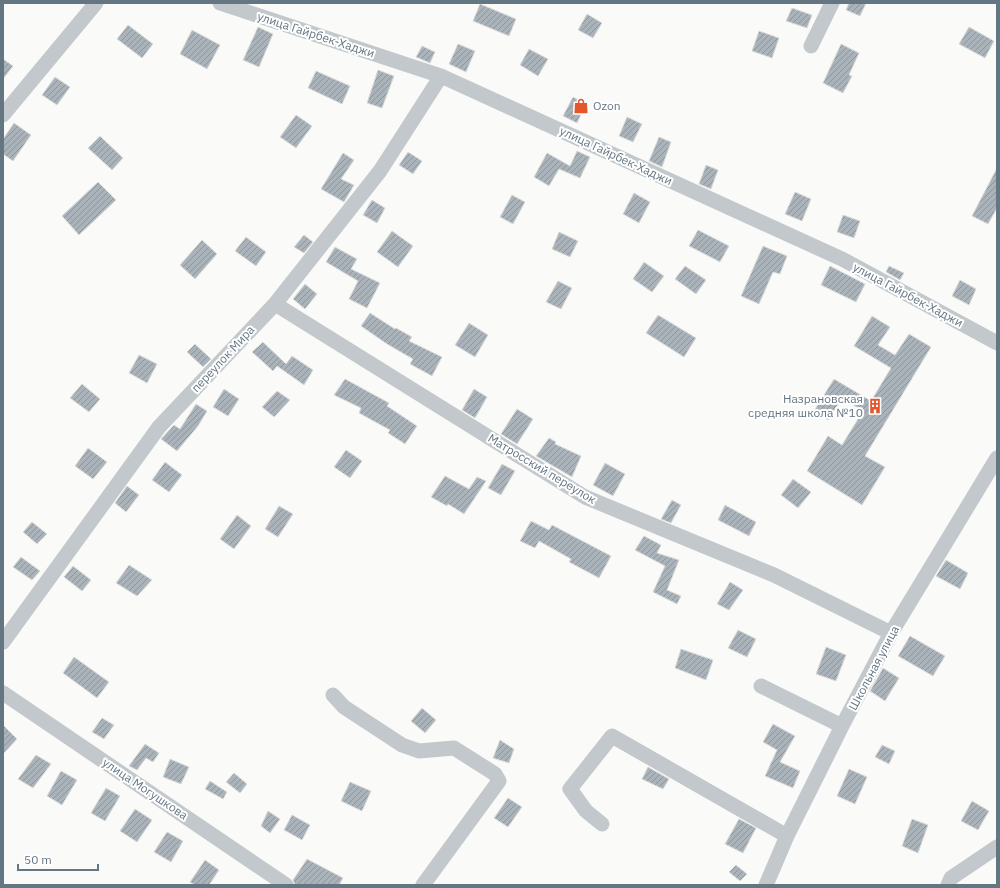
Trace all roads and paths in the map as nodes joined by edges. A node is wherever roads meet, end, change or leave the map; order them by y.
1 (96, 3) edge
2 (220, 3) edge
3 (832, 3) edge
4 (811, 46) dead end
5 (441, 76) junction
6 (3, 115) edge
7 (274, 304) junction
8 (997, 343) edge
9 (997, 458) edge
10 (891, 633) junction
11 (3, 642) edge
12 (760, 686) dead end
13 (3, 693) edge
14 (333, 695) dead end
15 (842, 726) junction
16 (602, 824) dead end
17 (788, 836) junction
18 (997, 847) edge
19 (286, 885) edge
20 (423, 885) edge
21 (766, 885) edge
22 (948, 885) edge

1 - 6 street
2 - 5 street, улица Гайрбек-Хаджи
3 - 4 street
5 - 7 street, переулок Мира
5 - 8 street, улица Гайрбек-Хаджи
7 - 10 street, Матросский переулок
7 - 11 street, переулок Мира
9 - 10 street, Школьная улица
10 - 15 street, Школьная улица
12 - 15 street
13 - 19 street, улица Могушкова
14 - 20 street
15 - 17 street, Школьная улица
16 - 17 street
17 - 21 street, Школьная улица
18 - 22 street

